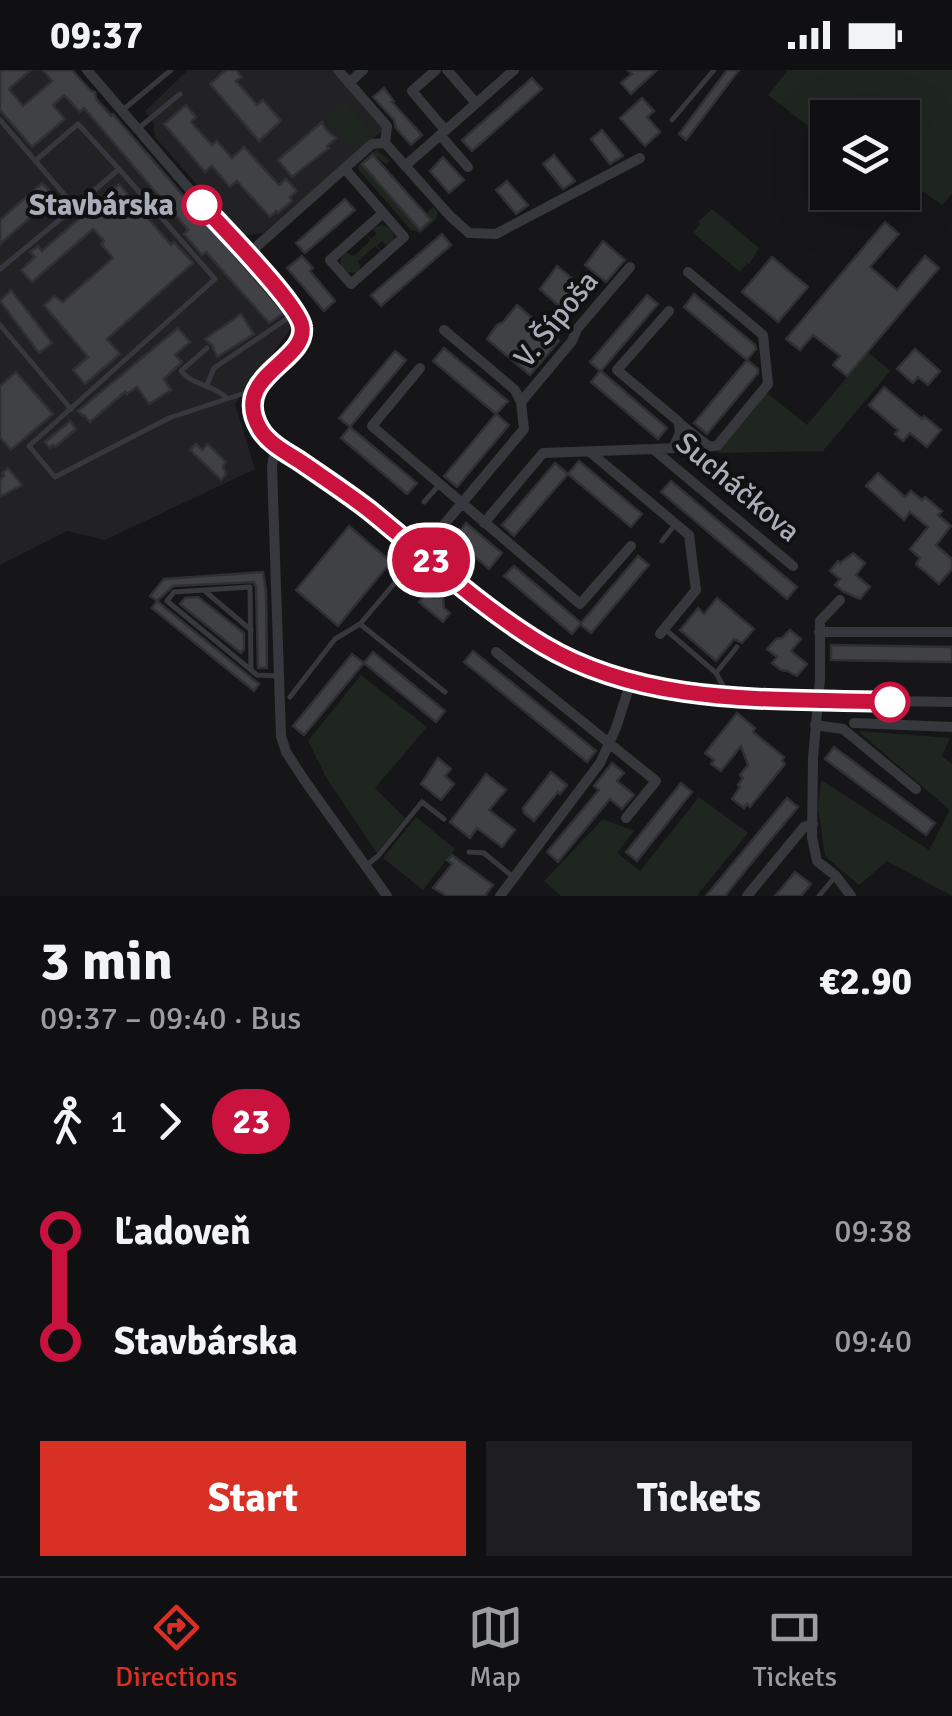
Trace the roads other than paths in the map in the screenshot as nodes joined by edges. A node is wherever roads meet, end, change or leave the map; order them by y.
1 (87, 70) edge
2 (172, 70) edge
3 (338, 70) edge
4 (363, 70) edge
5 (436, 70) edge
6 (447, 70) edge
7 (514, 70) edge
8 (714, 70) edge
9 (349, 82) junction
10 (180, 94) dead end
11 (476, 104) junction
12 (122, 110) junction
13 (0, 120) edge
14 (672, 120) dead end
15 (138, 130) junction
16 (442, 132) junction
17 (385, 142) junction
18 (640, 158) dead end
19 (36, 161) junction
20 (405, 166) junction
21 (468, 167) dead end
22 (119, 169) junction
23 (345, 169) junction
24 (75, 206) junction
25 (383, 213) junction
26 (247, 255) junction
27 (630, 268) dead end
28 (0, 269) edge
29 (688, 272) dead end
30 (668, 311) dead end
31 (297, 313) junction
32 (0, 324) edge
33 (444, 330) dead end
34 (207, 348) dead end
35 (420, 368) dead end
36 (207, 385) junction
37 (257, 389) junction
38 (228, 398) junction
39 (521, 402) junction
40 (72, 408) junction
41 (678, 422) junction
42 (708, 446) junction
43 (279, 448) junction
44 (672, 448) junction
45 (653, 449) junction
46 (590, 451) junction
47 (440, 484) junction
48 (424, 502) dead end
49 (462, 503) junction
50 (484, 523) junction
51 (676, 524) junction
52 (662, 541) dead end
53 (631, 546) dead end
54 (420, 552) junction
55 (793, 566) dead end
56 (204, 590) junction
57 (840, 600) dead end
58 (360, 624) junction
59 (250, 630) junction
60 (662, 631) joint
61 (820, 632) junction
62 (952, 632) edge
63 (737, 647) dead end
64 (496, 652) dead end
65 (251, 670) junction
66 (716, 673) junction
67 (278, 676) junction
68 (631, 681) junction
69 (445, 692) dead end
70 (727, 696) junction
71 (290, 698) dead end
72 (818, 700) junction
73 (856, 700) junction
74 (952, 702) edge
75 (854, 723) junction
76 (816, 725) junction
77 (952, 728) edge
78 (842, 729) junction
79 (610, 742) junction
80 (916, 790) dead end
81 (626, 818) dead end
82 (444, 820) dead end
83 (812, 824) junction
84 (469, 852) dead end
85 (365, 866) junction
86 (836, 876) junction
87 (513, 877) junction
88 (387, 896) edge
89 (500, 896) edge
90 (747, 896) edge
91 (819, 896) edge
92 (851, 896) edge

1 - 12 street
2 - 12 lane
3 - 9 street
4 - 9 street
5 - 16 street
6 - 11 street
7 - 11 street
8 - 14 lane
9 - 17 street
10 - 15 lane
11 - 16 street
12 - 15 street
13 - 19 lane
15 - 26 street
16 - 20 street
16 - 21 street
17 - 20 street
17 - 23 street
18 - 20 street
19 - 22 lane
19 - 24 lane
22 - 24 lane
22 - 40 lane
23 - 25 street
23 - 26 street
24 - 28 lane
25 - 25 street
26 - 31 street
27 - 39 street, V. Šípoša
29 - 42 street
30 - 41 street
31 - 36 lane
31 - 37 street
32 - 40 lane
33 - 39 street, V. Šípoša
34 - 36 lane
35 - 47 street
36 - 38 lane
37 - 38 lane
37 - 43 street
38 - 40 lane
39 - 49 street, V. Šípoša
41 - 42 street
41 - 44 street
42 - 44 street
43 - 54 street
43 - 67 street
44 - 45 street
45 - 46 street, Sucháčkova
45 - 55 street, Sucháčkova
46 - 50 street, Sucháčkova
46 - 51 street
47 - 48 lane
47 - 49 street
49 - 50 street
49 - 54 street, V. Šípoša
50 - 53 street
51 - 52 lane
51 - 60 street
54 - 58 lane
54 - 68 street
56 - 59 lane
56 - 59 lane
56 - 65 lane
57 - 61 street
58 - 69 lane
58 - 71 lane
59 - 65 lane
60 - 66 lane
61 - 62 street
61 - 72 street
63 - 66 lane
64 - 79 street
65 - 67 lane
66 - 70 lane
67 - 85 street
68 - 70 street
68 - 79 street
70 - 72 street
72 - 73 street
72 - 76 street
73 - 74 street
73 - 75 street
75 - 77 street
75 - 78 street
76 - 78 street
76 - 83 street
78 - 80 street
79 - 81 street
79 - 87 street
82 - 85 lane
83 - 86 street
83 - 90 street
84 - 87 lane
85 - 88 street
86 - 91 lane
86 - 92 street
87 - 89 street

